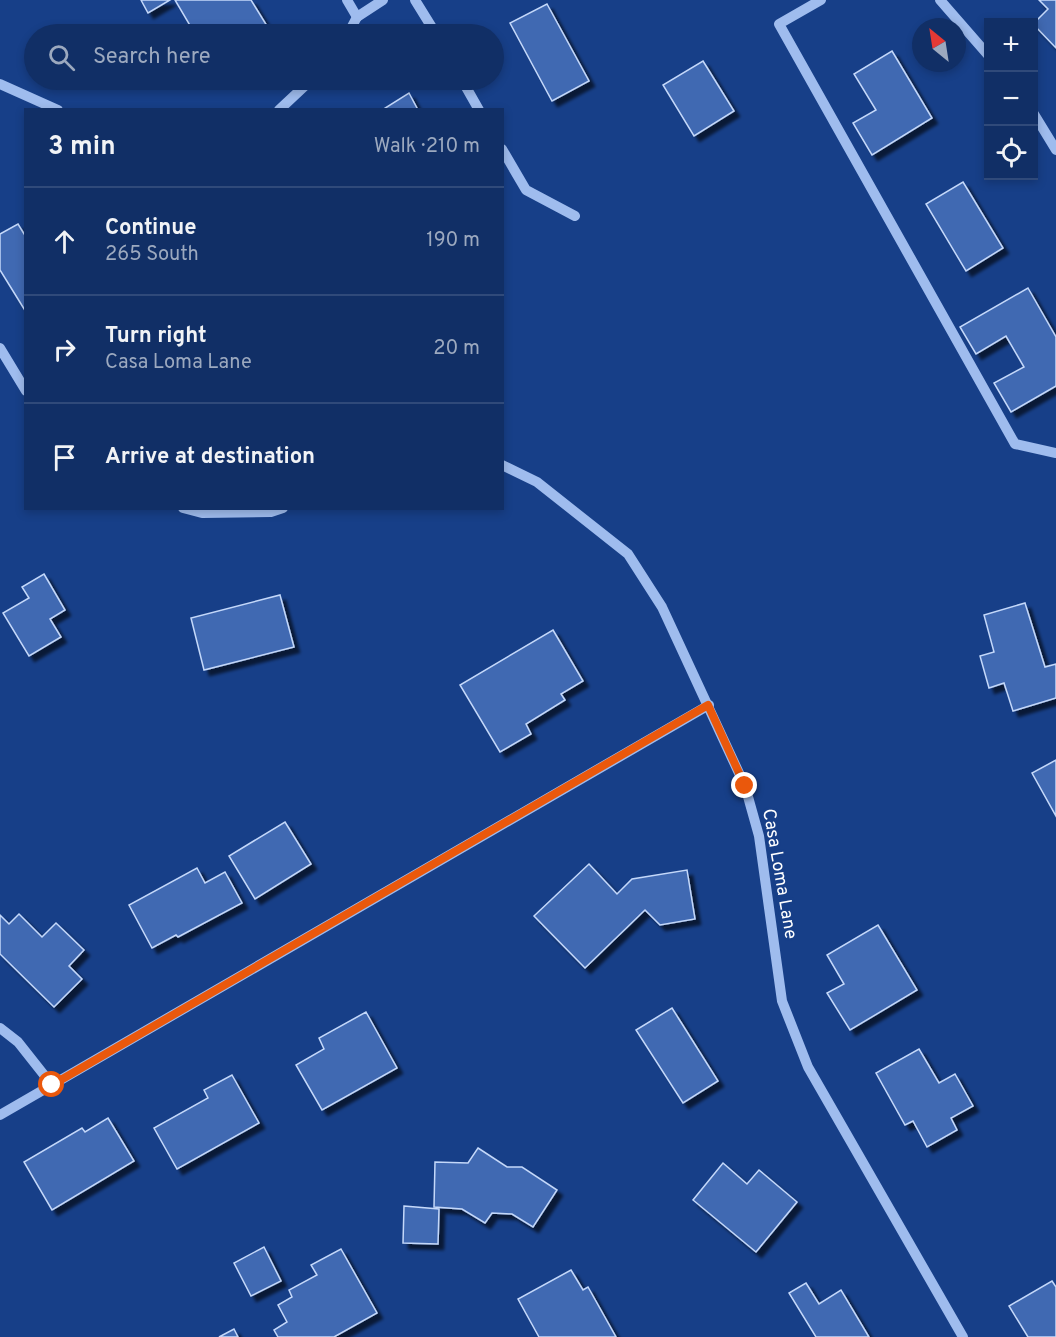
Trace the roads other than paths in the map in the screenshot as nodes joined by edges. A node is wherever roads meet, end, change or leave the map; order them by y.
1 (347, 0) edge
2 (383, 0) edge
3 (415, 0) edge
4 (821, 0) edge
5 (940, 0) edge
6 (357, 17) junction
7 (353, 24) edge
8 (429, 24) edge
9 (984, 50) edge
10 (0, 84) edge
11 (300, 90) edge
12 (468, 90) edge
13 (54, 108) edge
14 (281, 108) edge
15 (478, 108) edge
16 (1038, 121) edge
17 (1056, 150) edge
18 (504, 152) edge
19 (575, 216) dead end
20 (0, 348) edge
21 (24, 388) edge
22 (1056, 453) edge
23 (504, 466) edge
24 (191, 510) edge
25 (277, 510) edge
26 (708, 705) junction
27 (0, 1028) edge
28 (52, 1085) junction
29 (0, 1115) edge
30 (963, 1337) edge

1 - 6 street
2 - 6 street
3 - 8 street
4 - 22 street
5 - 9 street
6 - 7 street
10 - 13 street
11 - 14 street
12 - 15 street
16 - 17 street
18 - 19 street
20 - 21 street
23 - 26 street, Casa Loma Lane
24 - 25 street
26 - 28 street
26 - 30 street, Casa Loma Lane
27 - 28 street
28 - 29 street

